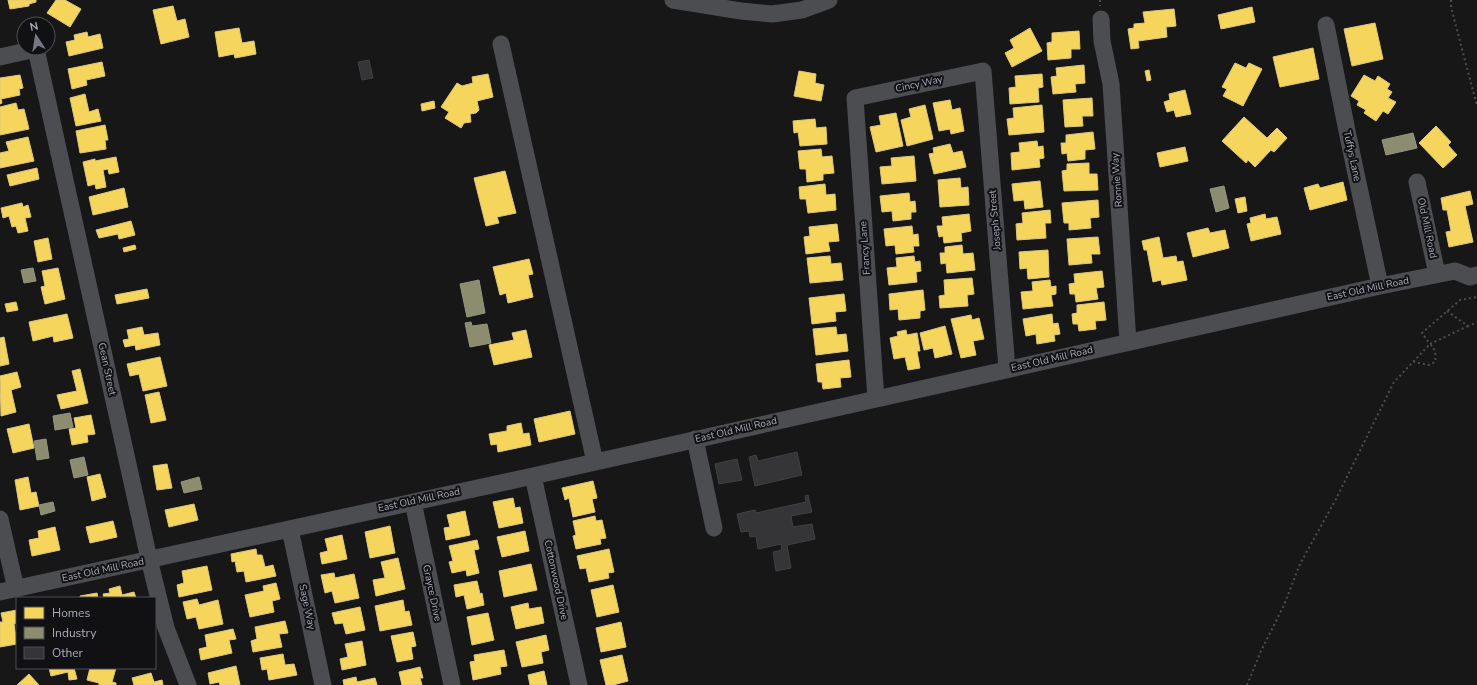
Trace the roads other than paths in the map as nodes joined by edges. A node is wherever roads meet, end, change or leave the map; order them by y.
1 (673, 0) edge
2 (829, 0) edge
3 (1101, 19) dead end
4 (1326, 26) dead end
5 (501, 44) dead end
6 (16, 53) edge
7 (38, 56) edge
8 (0, 57) edge
9 (983, 71) joint
10 (855, 98) joint
11 (1417, 182) dead end
12 (1437, 274) junction
13 (1474, 276) edge
14 (1380, 286) junction
15 (1128, 342) junction
16 (1007, 369) junction
17 (876, 399) junction
18 (695, 439) junction
19 (595, 462) junction
20 (533, 476) junction
21 (413, 502) junction
22 (0, 519) edge
23 (290, 528) junction
24 (714, 528) dead end
25 (149, 559) junction
26 (8, 590) edge
27 (188, 685) edge
28 (323, 685) edge
29 (452, 685) edge
30 (578, 685) edge

1 - 2 street
3 - 15 street, Ronnie Way
4 - 14 street, Tuffys Lane
5 - 19 street
6 - 8 street
7 - 25 street, Gean Street
9 - 10 street, Cincy Way
9 - 16 street, Joseph Street
10 - 17 street, Francy Lane
11 - 12 street, Old Mill Road
12 - 13 street, East Old Mill Road
12 - 14 street, East Old Mill Road
14 - 15 street, East Old Mill Road
15 - 16 street, East Old Mill Road
16 - 17 street, East Old Mill Road
17 - 18 street, East Old Mill Road
18 - 19 street, East Old Mill Road
18 - 24 street
19 - 20 street, East Old Mill Road
20 - 21 street, East Old Mill Road
20 - 30 street, Cottonwood Drive
21 - 23 street, East Old Mill Road
21 - 29 street, Grayce Drive
22 - 26 street
23 - 25 street, East Old Mill Road
23 - 28 street, Sage Way
25 - 26 street, East Old Mill Road
25 - 27 street, Gean Street

